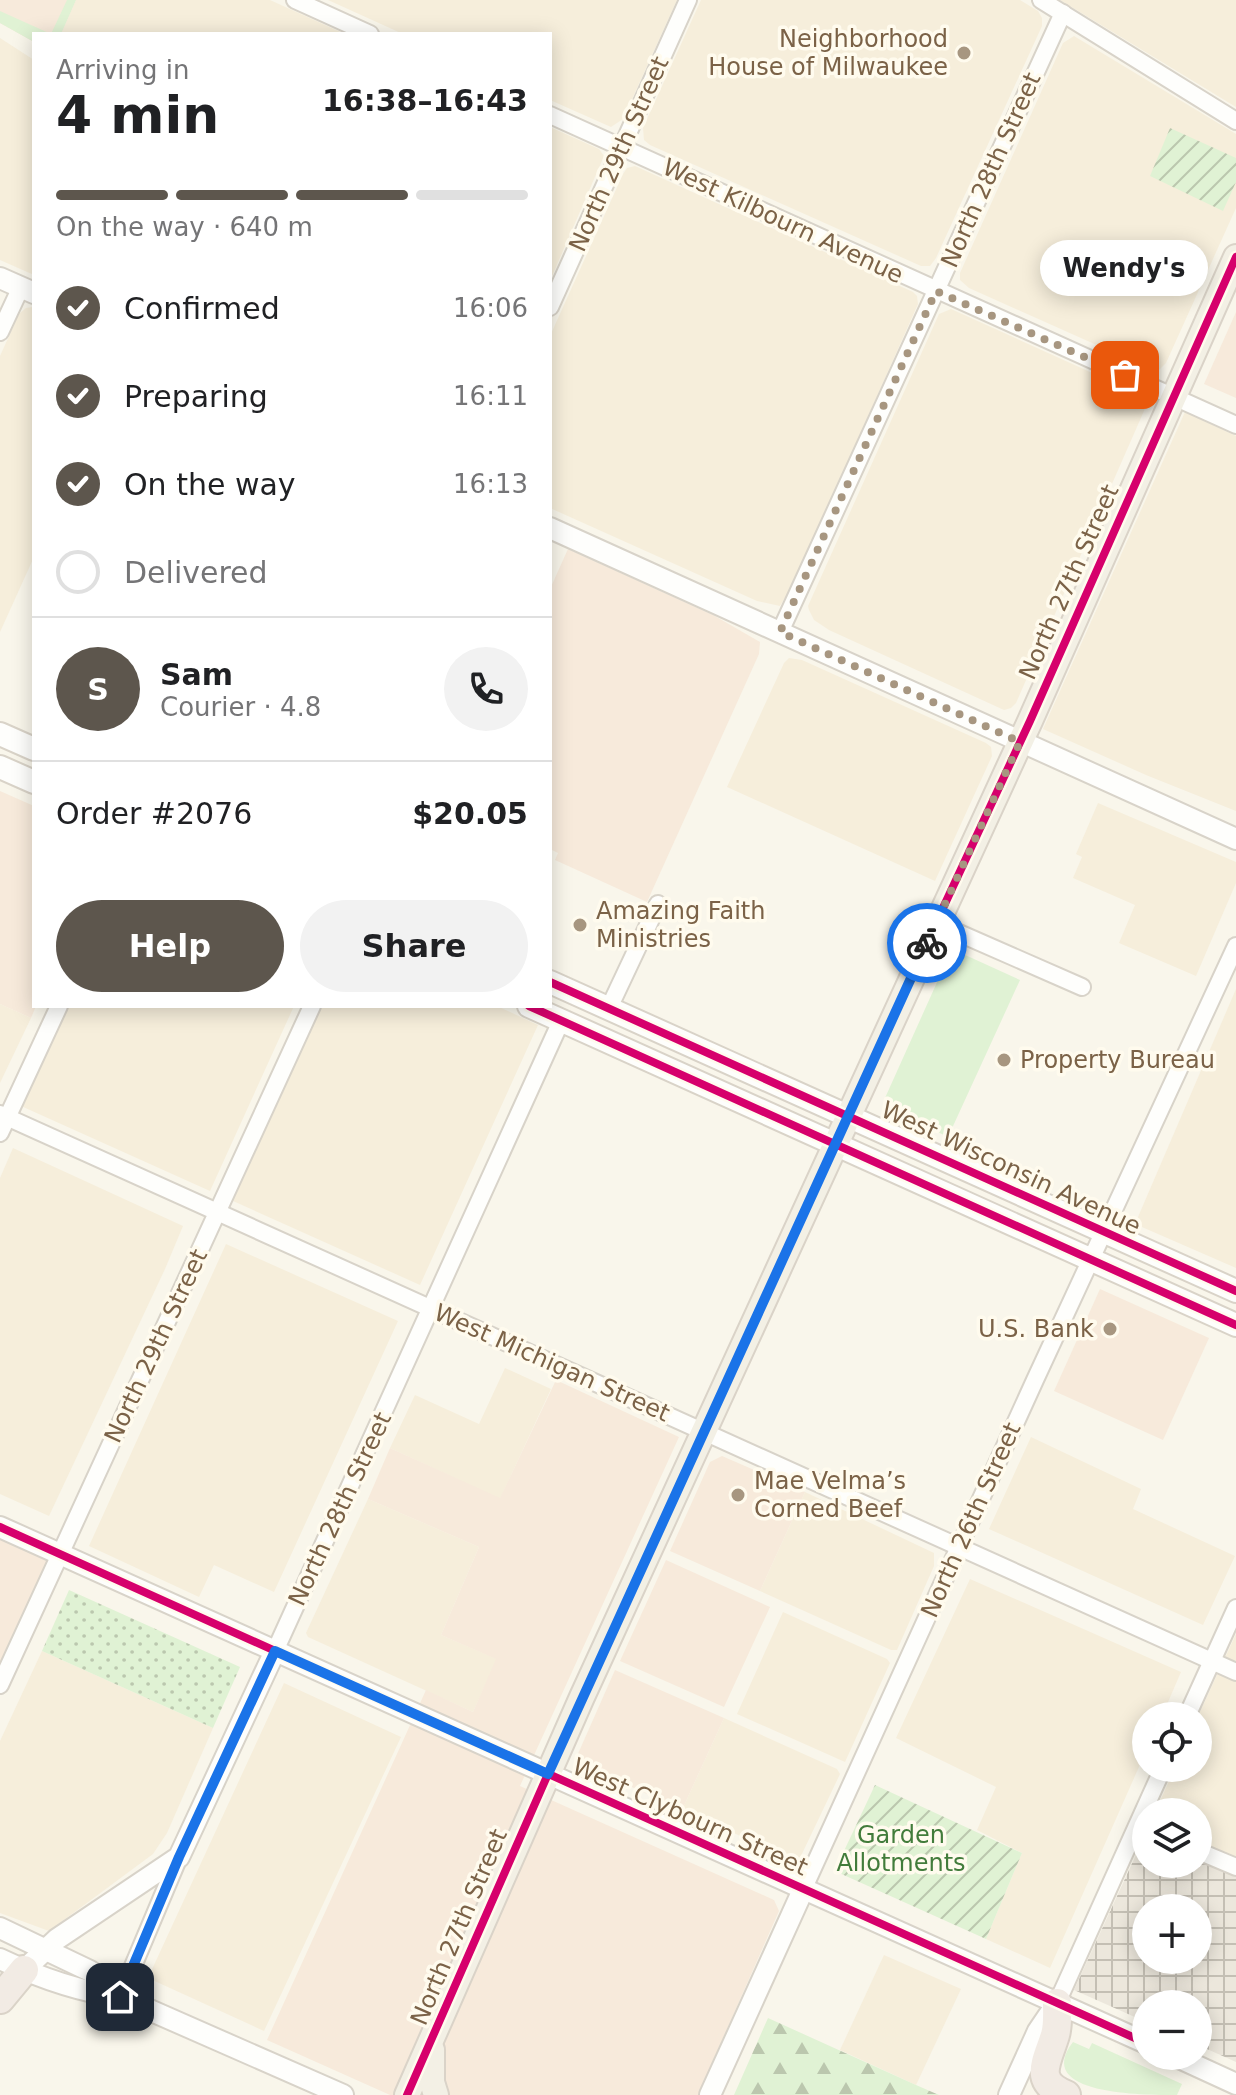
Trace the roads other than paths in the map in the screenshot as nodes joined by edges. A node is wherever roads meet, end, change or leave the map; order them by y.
1 (295, 0) edge
2 (688, 0) edge
3 (1041, 0) edge
4 (1063, 13) junction
5 (366, 32) edge
6 (552, 116) edge
7 (1236, 121) edge
8 (622, 147) junction
9 (1236, 257) edge
10 (0, 278) edge
11 (27, 290) edge
12 (936, 291) junction
13 (552, 303) edge
14 (0, 332) edge
15 (1172, 397) junction
16 (1236, 425) edge
17 (552, 529) edge
18 (780, 632) junction
19 (0, 734) edge
20 (1020, 742) junction
21 (32, 748) edge
22 (0, 767) edge
23 (32, 781) edge
24 (1236, 839) edge
25 (658, 904) dead end
26 (936, 923) junction
27 (1236, 946) edge
28 (552, 983) edge
29 (1082, 987) dead end
30 (58, 1008) edge
31 (311, 1008) edge
32 (533, 1008) edge
33 (609, 1008) junction
34 (636, 1020) junction
35 (561, 1021) junction
36 (849, 1116) junction
37 (2, 1121) edge
38 (836, 1144) junction
39 (218, 1213) junction
40 (1103, 1233) junction
41 (1090, 1259) junction
42 (1236, 1291) edge
43 (432, 1309) junction
44 (1236, 1325) edge
45 (704, 1432) junction
46 (0, 1527) edge
47 (959, 1546) junction
48 (60, 1555) junction
49 (1236, 1608) edge
50 (275, 1651) junction
51 (1212, 1661) junction
52 (1236, 1672) edge
53 (0, 1685) edge
54 (1193, 1702) edge
55 (548, 1774) junction
56 (1132, 1847) edge
57 (179, 1857) junction
58 (1212, 1857) edge
59 (1236, 1867) edge
60 (803, 1890) junction
61 (0, 1928) edge
62 (45, 1949) junction
63 (12, 1964) edge
64 (120, 1997) junction
65 (0, 1999) edge
66 (1057, 2003) junction
67 (1132, 2037) edge
68 (432, 2039) junction
69 (1206, 2070) edge
70 (1236, 2084) edge
71 (343, 2095) edge
72 (407, 2095) edge
73 (436, 2095) edge
74 (710, 2095) edge
75 (1009, 2095) edge
76 (1066, 2095) edge

1 - 5 street
2 - 8 street, North 29th Street
3 - 4 street
4 - 7 street
4 - 12 street, North 28th Street
6 - 8 street, West Kilbourn Avenue
8 - 12 street, West Kilbourn Avenue
8 - 13 street, North 29th Street
9 - 15 main road, North 27th Street
10 - 11 street
11 - 14 street
12 - 15 street, West Kilbourn Avenue
12 - 18 street, North 28th Street
15 - 16 street, West Kilbourn Avenue
15 - 20 main road, North 27th Street
17 - 18 street
18 - 20 street
19 - 21 main road
20 - 24 street
20 - 26 main road, North 27th Street
22 - 23 main road
25 - 33 street
26 - 29 street
26 - 36 main road, North 27th Street
27 - 40 street, North 26th Street
28 - 33 main road, West Wisconsin Avenue
30 - 37 street
31 - 39 street, North 29th Street
32 - 35 main road, West Wisconsin Avenue
33 - 34 main road, West Wisconsin Avenue
34 - 35 main road
34 - 36 main road, West Wisconsin Avenue
35 - 38 main road, West Wisconsin Avenue
35 - 43 street, North 28th Street
36 - 38 main road, North 27th Street
36 - 40 main road, West Wisconsin Avenue
37 - 39 street, West Michigan Street
38 - 41 main road, West Wisconsin Avenue
38 - 45 main road, North 27th Street
39 - 43 street, West Michigan Street
39 - 48 street, North 29th Street
40 - 41 street, North 26th Street
40 - 42 main road, West Wisconsin Avenue
41 - 44 main road, West Wisconsin Avenue
41 - 47 street, North 26th Street
43 - 45 street, West Michigan Street
43 - 50 street, North 28th Street
45 - 47 street, West Michigan Street
45 - 55 main road, North 27th Street
46 - 48 street, West Clybourn Street
47 - 51 street, West Michigan Street
47 - 60 street, North 26th Street
48 - 50 street, West Clybourn Street
48 - 53 street, North 29th Street
49 - 51 street
50 - 55 street, West Clybourn Street
50 - 57 street, North 28th Street
51 - 52 street, West Michigan Street
51 - 54 street
55 - 60 street, West Clybourn Street
55 - 68 main road, North 27th Street
56 - 66 street
57 - 62 street
57 - 64 street, North 28th Street
58 - 59 street
60 - 66 street, West Clybourn Street
60 - 74 street, North 26th Street
61 - 62 street
62 - 63 street
62 - 64 street
63 - 64 street
63 - 65 highway
64 - 71 street
66 - 67 street, West Clybourn Street
66 - 75 street
66 - 76 highway
68 - 72 main road, North 27th Street
68 - 73 main road
69 - 70 street

